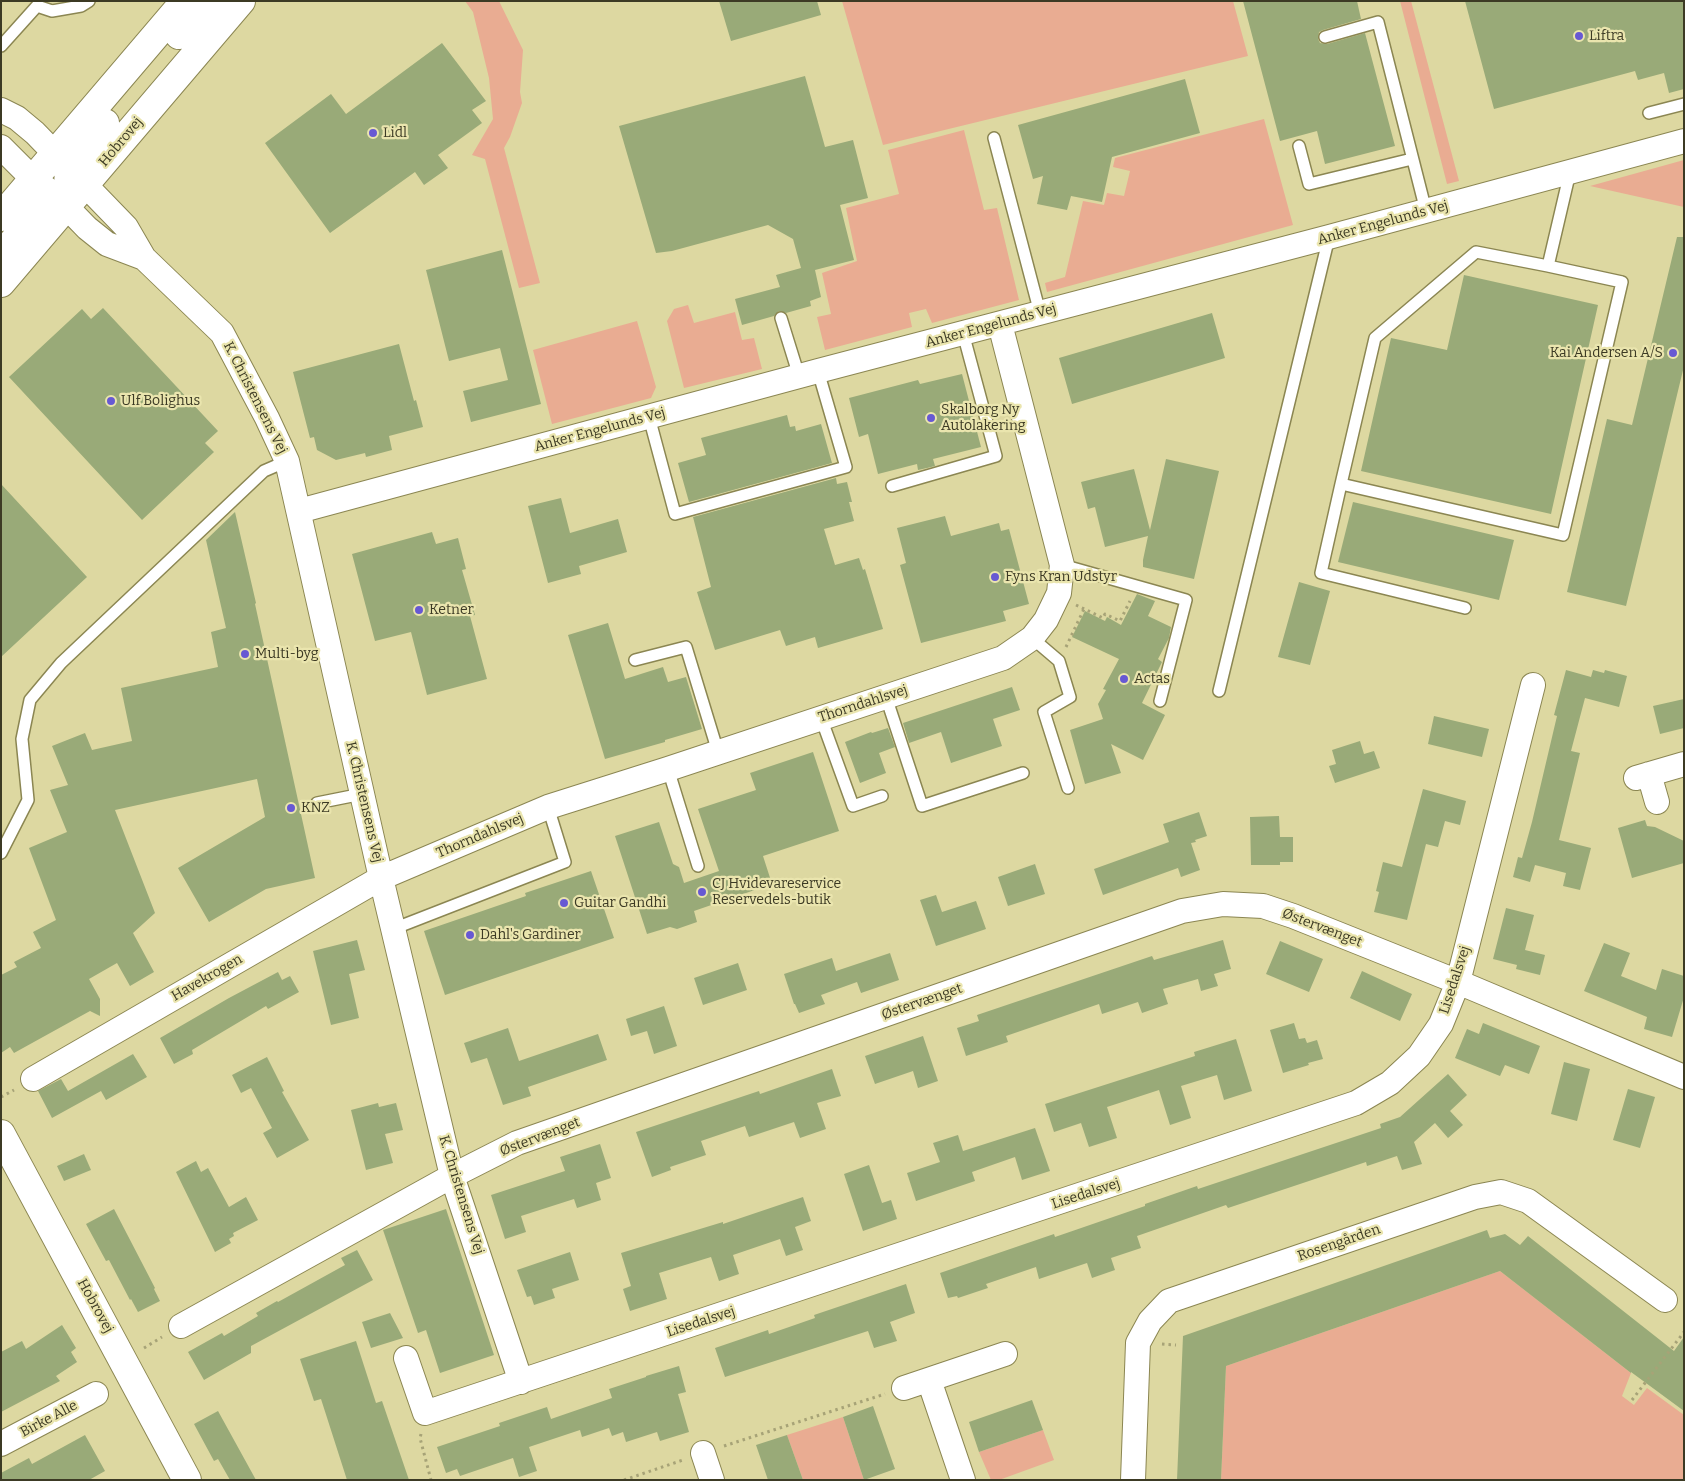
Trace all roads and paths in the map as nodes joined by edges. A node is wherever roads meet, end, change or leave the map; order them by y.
1 (88, 1) edge
2 (185, 1) edge
3 (208, 1) edge
4 (241, 1) edge
5 (1325, 37) dead end
6 (1, 46) edge
7 (1684, 104) edge
8 (1, 110) edge
9 (1649, 113) dead end
10 (994, 138) dead end
11 (1684, 142) edge
12 (1299, 146) dead end
13 (1, 147) edge
14 (1412, 159) junction
15 (70, 169) junction
16 (1570, 172) junction
17 (51, 193) junction
18 (1426, 211) junction
19 (1, 217) edge
20 (1329, 238) junction
21 (1, 256) edge
22 (144, 258) junction
23 (1548, 266) junction
24 (1, 283) edge
25 (1040, 313) junction
26 (781, 318) dead end
27 (1000, 324) junction
28 (964, 333) junction
29 (809, 374) junction
30 (649, 417) junction
31 (287, 461) junction
32 (1341, 484) junction
33 (892, 486) dead end
34 (299, 511) junction
35 (1062, 564) junction
36 (1058, 595) junction
37 (1132, 598) dead end
38 (1465, 608) dead end
39 (1084, 609) junction
40 (1032, 638) junction
41 (635, 660) dead end
42 (1059, 660) junction
43 (1533, 685) dead end
44 (1219, 691) dead end
45 (886, 697) junction
46 (1160, 701) dead end
47 (821, 718) junction
48 (718, 752) junction
49 (1684, 764) edge
50 (668, 769) junction
51 (1023, 773) dead end
52 (1068, 788) dead end
53 (362, 794) junction
54 (882, 796) dead end
55 (1657, 802) dead end
56 (317, 803) dead end
57 (548, 807) junction
58 (1, 853) edge
59 (698, 866) dead end
60 (381, 878) junction
61 (393, 929) junction
62 (1458, 982) junction
63 (1684, 1077) edge
64 (24, 1084) joint
65 (1, 1097) edge
66 (2, 1138) edge
67 (452, 1176) junction
68 (1665, 1300) dead end
69 (180, 1326) dead end
70 (1684, 1332) edge
71 (1005, 1354) dead end
72 (406, 1358) dead end
73 (929, 1380) junction
74 (521, 1382) junction
75 (904, 1388) joint
76 (96, 1394) dead end
77 (1632, 1400) dead end
78 (425, 1413) junction
79 (1, 1444) edge
80 (702, 1453) junction
81 (187, 1480) edge
82 (431, 1480) edge
83 (624, 1480) edge
84 (712, 1480) edge
85 (962, 1480) edge
86 (1133, 1480) edge

1 - 6 lane
2 - 15 main road, Hobrovej
3 - 15 main road
4 - 15 main road, Hobrovej
5 - 14 lane
7 - 9 lane
8 - 15 street, K. Christensens Vej
10 - 25 lane
11 - 16 street, Anker Engelunds Vej
12 - 14 lane
13 - 17 street, K. Christensens Vej
14 - 18 lane
15 - 17 main road, Hobrovej
15 - 17 main road, Hobrovej
15 - 22 street, K. Christensens Vej
16 - 18 street, Anker Engelunds Vej
16 - 23 lane
17 - 19 main road, Hobrovej
17 - 21 main road
17 - 22 street, K. Christensens Vej
17 - 24 main road, Hobrovej
18 - 20 street, Anker Engelunds Vej
20 - 25 street, Anker Engelunds Vej
20 - 44 lane
22 - 31 street, K. Christensens Vej
23 - 32 lane
23 - 32 lane
25 - 27 street, Anker Engelunds Vej
26 - 29 lane
27 - 28 street, Anker Engelunds Vej
27 - 35 street, Thorndahlsvej
28 - 29 street, Anker Engelunds Vej
28 - 33 lane
29 - 30 street, Anker Engelunds Vej
29 - 30 lane
30 - 34 street, Anker Engelunds Vej
31 - 34 street, K. Christensens Vej
31 - 58 lane
32 - 38 lane
34 - 53 street, K. Christensens Vej
35 - 36 street, Thorndahlsvej
35 - 46 lane
36 - 39 path
36 - 40 street, Thorndahlsvej
37 - 39 path
39 - 42 path
40 - 42 lane
40 - 45 street, Thorndahlsvej
41 - 48 lane
42 - 52 lane
43 - 62 street, Lisedalsvej
45 - 47 street, Thorndahlsvej
45 - 51 lane
47 - 48 street, Thorndahlsvej
47 - 54 lane
48 - 50 street, Thorndahlsvej
49 - 55 street
50 - 57 street, Thorndahlsvej
50 - 59 lane
53 - 56 lane
53 - 60 street, K. Christensens Vej
57 - 60 street, Thorndahlsvej
57 - 61 lane
60 - 61 street, K. Christensens Vej
60 - 64 street, Havekrogen
61 - 67 street, K. Christensens Vej
62 - 63 street, Østervænget
62 - 67 street, Østervænget
62 - 74 street, Lisedalsvej
64 - 65 path
66 - 81 main road, Hobrovej
67 - 69 street, Østervænget
67 - 74 street, K. Christensens Vej
68 - 86 street, Rosengården
70 - 77 path
71 - 73 street
72 - 78 street
73 - 75 street
73 - 85 street
74 - 78 street, Lisedalsvej
75 - 80 path
76 - 79 street, Birke Alle
78 - 82 path
80 - 83 path
80 - 84 street

